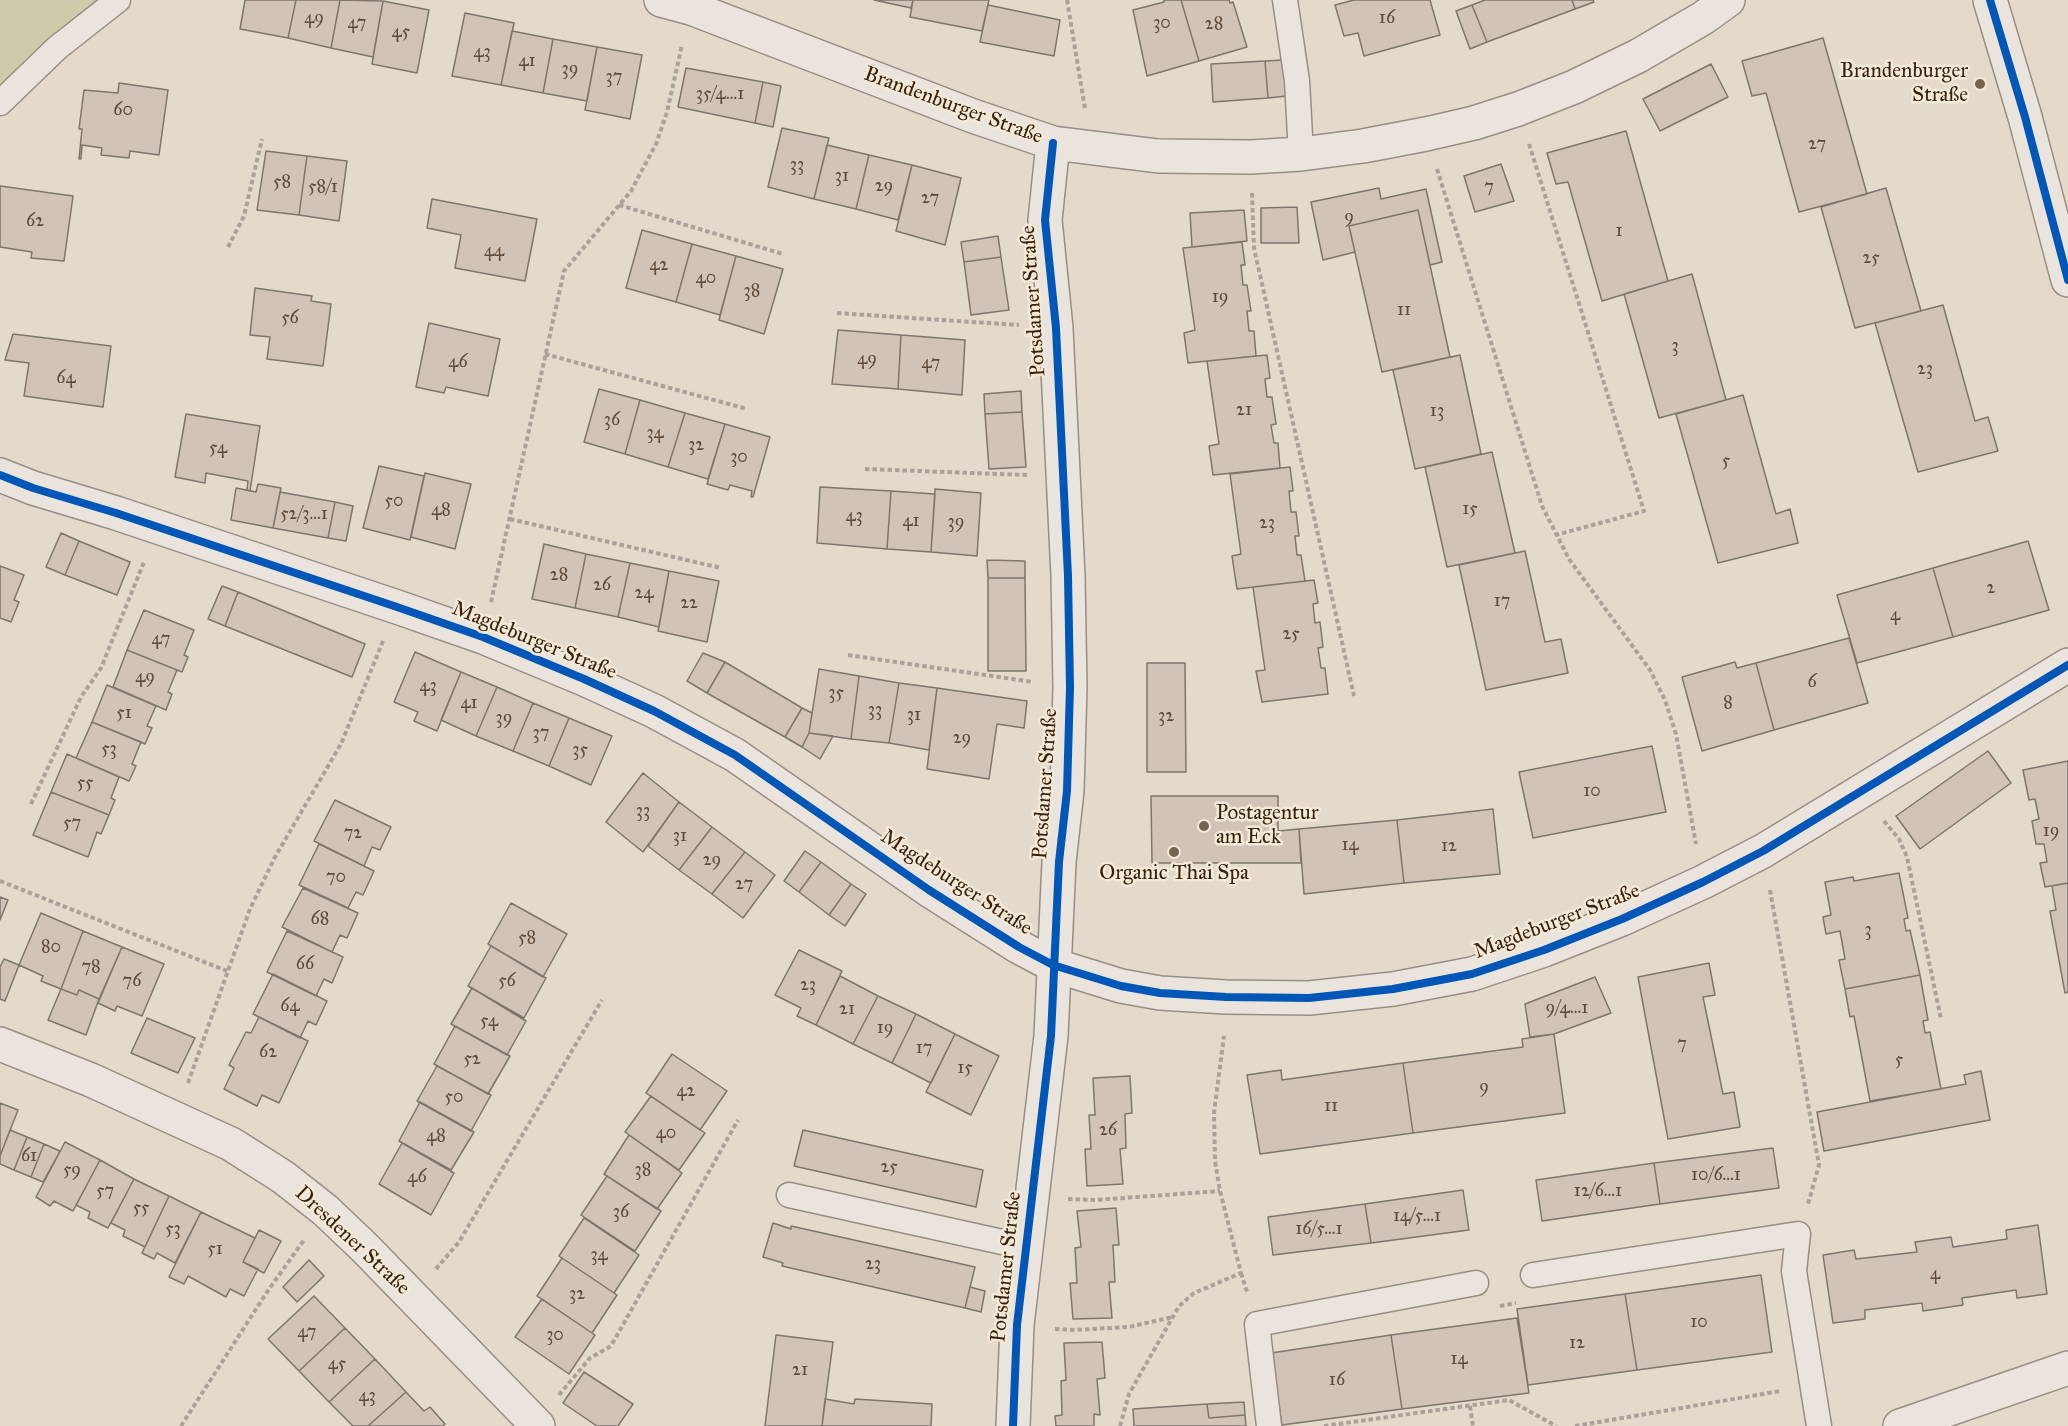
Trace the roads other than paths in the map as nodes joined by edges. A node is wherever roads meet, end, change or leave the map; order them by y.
1 (118, 0) edge
2 (1285, 0) edge
3 (1728, 0) edge
4 (1990, 0) edge
5 (676, 4) edge
6 (0, 103) edge
7 (1053, 143) junction
8 (1301, 154) junction
9 (2068, 280) edge
10 (0, 475) edge
11 (2068, 665) edge
12 (1053, 965) junction
13 (0, 1044) edge
14 (789, 1195) dead end
15 (1025, 1247) junction
16 (1533, 1275) dead end
17 (1476, 1283) dead end
18 (2068, 1368) edge
19 (537, 1425) edge
20 (1013, 1426) edge
21 (1269, 1426) edge
22 (1819, 1426) edge
23 (1899, 1426) edge

1 - 6 lane
2 - 8 lane
3 - 8 street, Brandenburger Straße
4 - 9 street
5 - 7 street, Brandenburger Straße
7 - 8 street, Brandenburger Straße
7 - 12 street, Potsdamer Straße
10 - 12 street, Magdeburger Straße
11 - 12 street, Magdeburger Straße
12 - 15 street, Potsdamer Straße
13 - 19 street, Dresdener Straße
14 - 15 lane
15 - 20 street, Potsdamer Straße
16 - 22 lane
17 - 21 lane
18 - 23 street

